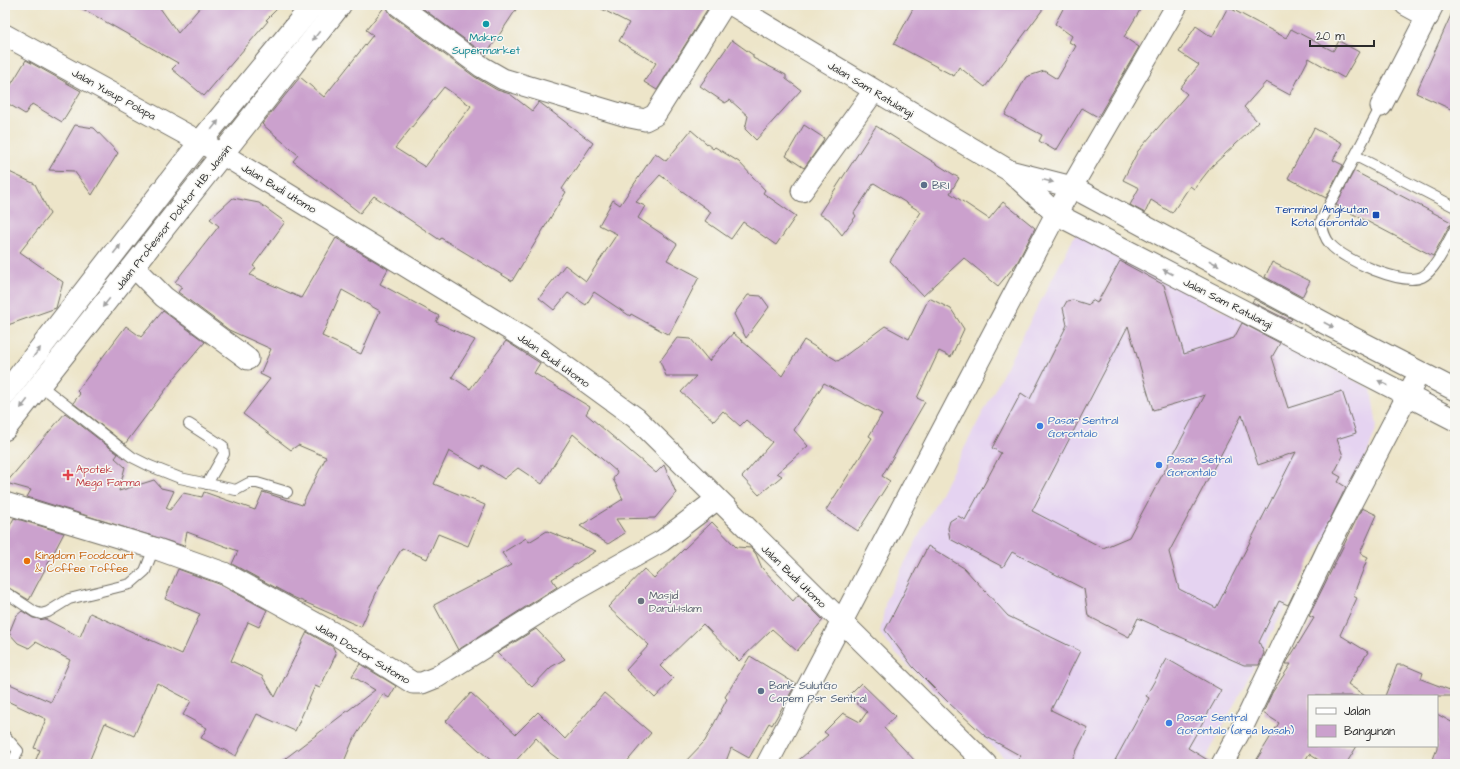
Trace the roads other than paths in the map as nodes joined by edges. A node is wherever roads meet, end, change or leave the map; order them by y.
1 (313, 5) edge
2 (340, 5) edge
3 (398, 5) edge
4 (724, 5) edge
5 (732, 5) edge
6 (1177, 5) edge
7 (1406, 5) edge
8 (1431, 11) edge
9 (5, 35) edge
10 (874, 91) junction
11 (1381, 106) joint
12 (201, 142) junction
13 (222, 154) junction
14 (1356, 156) junction
15 (1010, 171) junction
16 (1072, 187) junction
17 (802, 191) dead end
18 (1455, 207) edge
19 (1056, 214) junction
20 (1455, 229) edge
21 (134, 267) junction
22 (248, 359) dead end
23 (1420, 372) junction
24 (19, 375) junction
25 (39, 386) junction
26 (1455, 390) edge
27 (5, 394) edge
28 (1408, 396) junction
29 (1455, 420) edge
30 (189, 424) dead end
31 (5, 429) edge
32 (207, 484) junction
33 (287, 492) dead end
34 (716, 500) junction
35 (5, 503) edge
36 (154, 548) junction
37 (5, 592) edge
38 (842, 622) junction
39 (5, 736) edge
40 (11, 764) edge
41 (768, 764) edge
42 (986, 764) edge
43 (1222, 764) edge

12 -> 1 highway
2 -> 13 highway, Jalan Professor Doktor H.B. Jassin
3 - 4 street
5 - 10 street, Jalan Sam Ratulangi
6 - 16 street
7 - 8 street
8 - 11 street
9 - 12 street, Jalan Yusup Polapa
10 - 15 street, Jalan Sam Ratulangi
10 - 17 street
11 - 14 lane
12 - 13 street, Jalan Yusup Polapa
24 -> 12 highway
13 - 21 highway, Jalan Professor Doktor H.B. Jassin
13 - 34 street, Jalan Budi Utomo
14 - 18 lane
14 - 20 lane
15 -> 16 street, Jalan Sam Ratulangi
15 - 19 street, Jalan Sam Ratulangi
16 - 19 street
16 -> 23 street, Jalan Sam Ratulangi
28 -> 19 street, Jalan Sam Ratulangi
19 - 38 street
21 - 22 street
21 -> 25 highway, Jalan Professor Doktor H.B. Jassin
23 - 26 street, Jalan Sam Ratulangi
23 - 28 street
24 - 25 highway
24 - 27 highway
25 -> 31 highway, Jalan Professor Doktor H.B. Jassin
25 - 32 lane
28 - 29 street, Jalan Sam Ratulangi
28 - 43 street
30 - 32 lane
32 - 33 lane
34 - 36 street, Jalan Doctor Sutomo
34 - 38 street, Jalan Budi Utomo
35 - 36 street, Jalan Doctor Sutomo
36 - 37 lane
38 - 41 street
38 - 42 street, Jalan Budi Utomo
39 - 40 lane

